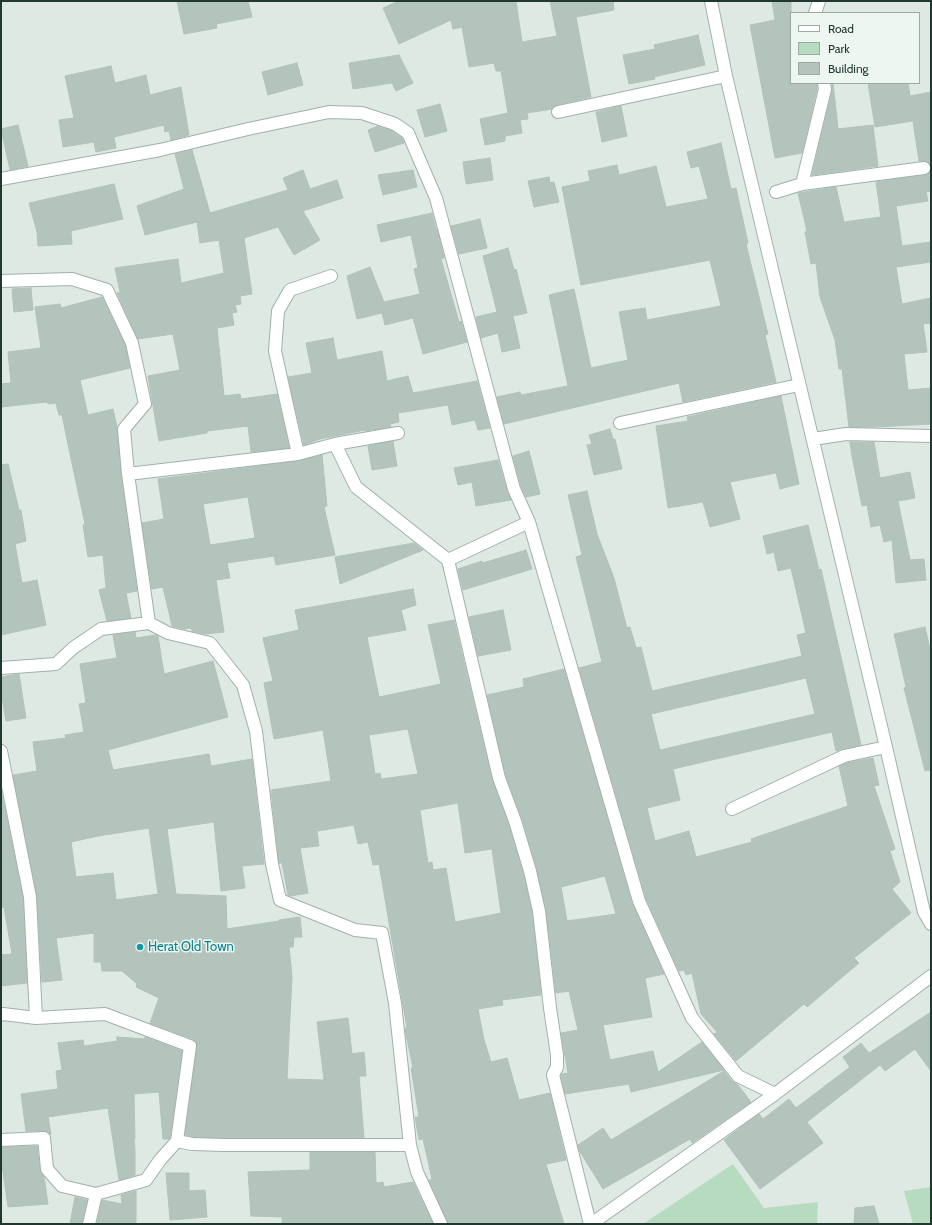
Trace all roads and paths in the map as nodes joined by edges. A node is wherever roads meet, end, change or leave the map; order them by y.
1 (711, 1) edge
2 (818, 1) edge
3 (815, 12) edge
4 (726, 76) junction
5 (824, 84) edge
6 (558, 112) dead end
7 (924, 168) dead end
8 (1, 179) edge
9 (802, 184) junction
10 (776, 192) dead end
11 (330, 276) dead end
12 (1, 281) edge
13 (799, 385) junction
14 (620, 423) dead end
15 (398, 432) dead end
16 (931, 436) edge
17 (813, 439) junction
18 (335, 444) junction
19 (298, 454) junction
20 (128, 474) junction
21 (529, 522) junction
22 (448, 560) junction
23 (149, 623) junction
24 (1, 668) edge
25 (886, 747) junction
26 (1, 751) edge
27 (732, 809) dead end
28 (931, 924) edge
29 (931, 976) edge
30 (1, 1015) edge
31 (36, 1018) junction
32 (775, 1094) junction
33 (1, 1140) edge
34 (177, 1141) junction
35 (410, 1145) junction
36 (96, 1194) junction
37 (89, 1224) edge
38 (441, 1224) edge
39 (590, 1224) edge

1 - 4 street
2 - 3 street
4 - 6 street
4 - 13 street
5 - 9 street
7 - 9 street
8 - 21 street
9 - 10 street
11 - 19 street
12 - 20 street
13 - 14 street
13 - 17 street
15 - 18 street
16 - 17 street
17 - 25 street
18 - 19 street
18 - 22 street
19 - 20 street
20 - 23 street
21 - 22 street
21 - 32 street
22 - 39 street
23 - 24 street
23 - 35 street
25 - 27 street
25 - 28 street
26 - 31 street
29 - 32 street
30 - 31 street
31 - 34 street
32 - 39 street
33 - 36 street
34 - 35 street
34 - 36 street
35 - 38 street
36 - 37 street

